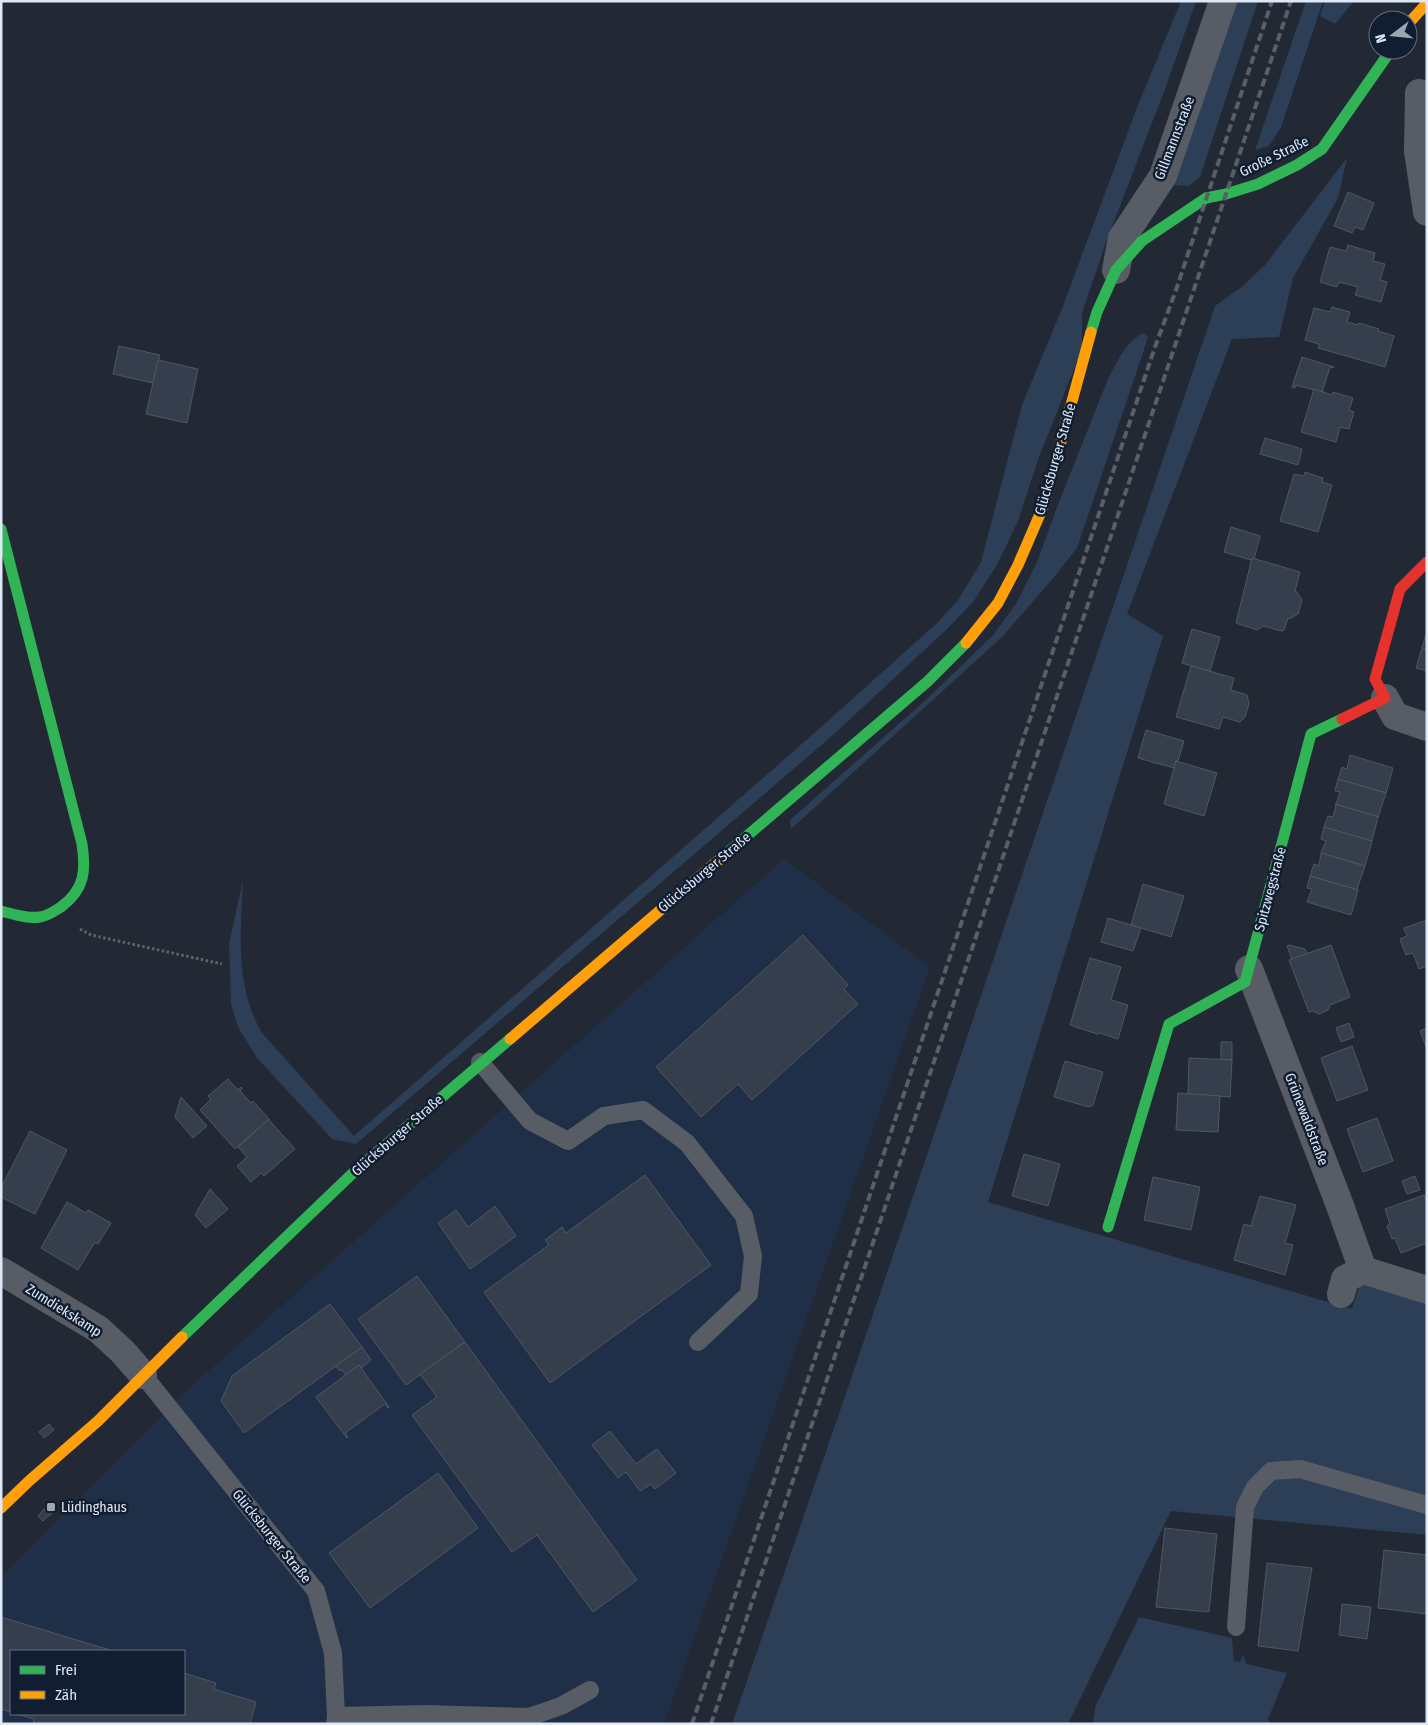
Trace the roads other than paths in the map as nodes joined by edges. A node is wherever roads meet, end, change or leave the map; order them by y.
1 (1223, 1) edge
2 (1427, 3) edge
3 (1418, 13) edge
4 (1384, 60) edge
5 (1419, 93) dead end
6 (1427, 212) edge
7 (1116, 270) junction
8 (1, 529) edge
9 (1427, 562) edge
10 (1385, 698) junction
11 (1427, 727) edge
12 (1, 911) edge
13 (1249, 969) junction
14 (480, 1062) junction
15 (1108, 1227) dead end
16 (1363, 1270) junction
17 (1, 1271) edge
18 (1427, 1290) edge
19 (1341, 1294) dead end
20 (698, 1342) dead end
21 (143, 1375) junction
22 (1427, 1505) edge
23 (1, 1508) edge
24 (1236, 1627) dead end
25 (590, 1690) dead end
26 (336, 1720) edge

1 - 7 street, Gillmannstraße
2 - 3 main road
4 - 7 main road, Große Straße
5 - 6 street
7 - 14 main road, Glücksburger Straße
8 - 12 main road
9 - 10 main road
10 - 11 street
10 - 13 main road, Spitzwegstraße
13 - 15 main road, Spitzwegstraße
13 - 16 street, Grünewaldstraße
14 - 20 lane
14 - 21 main road, Glücksburger Straße
16 - 18 street
16 - 19 street
17 - 21 street, Zumdiekskamp
21 - 23 main road, Glücksburger Straße
21 - 26 lane, Glücksburger Straße
22 - 24 lane
25 - 26 lane

